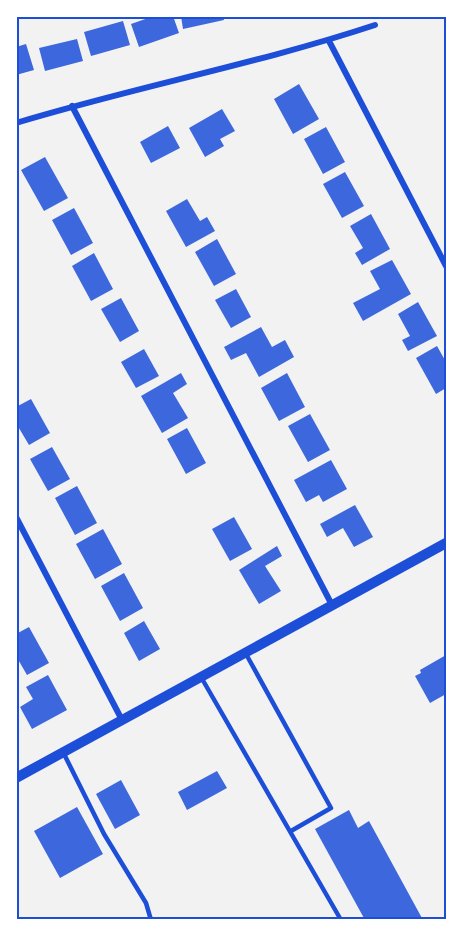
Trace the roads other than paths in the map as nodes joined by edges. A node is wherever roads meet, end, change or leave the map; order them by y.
1 (375, 26) dead end
2 (328, 41) junction
3 (72, 106) junction
4 (16, 123) edge
5 (447, 266) edge
6 (16, 517) edge
7 (447, 543) edge
8 (332, 605) junction
9 (245, 652) junction
10 (201, 677) junction
11 (122, 720) junction
12 (63, 752) junction
13 (16, 778) edge
14 (291, 831) junction
15 (151, 920) edge
16 (341, 920) edge

1 - 2 street
2 - 3 street
2 - 5 street
3 - 4 street
3 - 8 street
6 - 11 street
7 - 8 street
8 - 9 street
9 - 10 street
9 - 14 lane
10 - 11 street
10 - 14 lane
11 - 12 street
12 - 13 street
12 - 15 lane
14 - 16 lane

